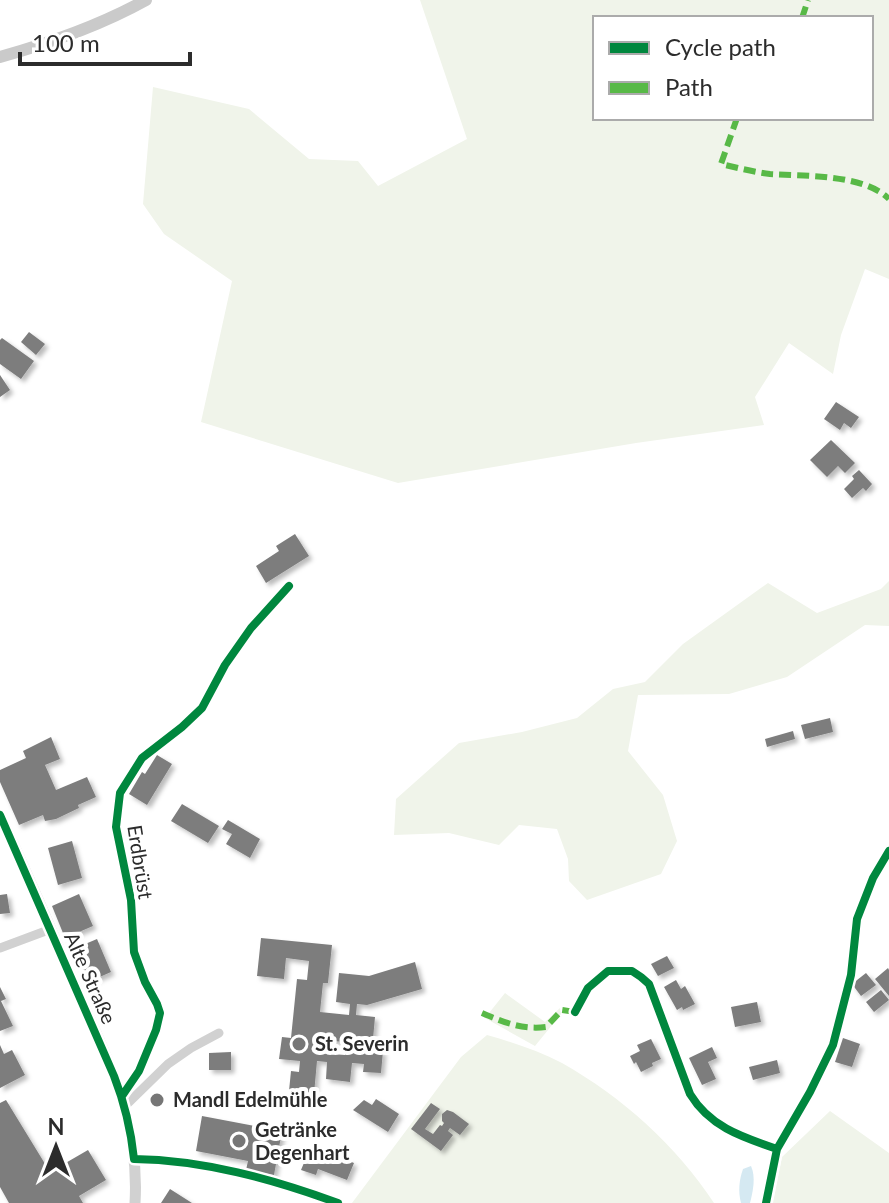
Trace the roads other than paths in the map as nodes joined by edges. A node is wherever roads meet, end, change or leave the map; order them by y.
1 (146, 0) edge
2 (0, 57) edge
3 (289, 586) dead end
4 (0, 815) edge
5 (889, 851) edge
6 (51, 929) junction
7 (0, 948) edge
8 (575, 1012) dead end
9 (219, 1033) dead end
10 (124, 1101) junction
11 (777, 1149) junction
12 (134, 1159) junction
13 (135, 1203) edge
14 (338, 1203) edge
15 (766, 1203) edge

1 - 2 main road
3 - 10 street, Erdbrüst
4 - 6 street, Alte Straße
5 - 11 street
6 - 7 street
6 - 10 street, Alte Straße
8 - 11 street
9 - 10 street
10 - 12 street, Alte Straße
11 - 15 street
12 - 13 street, Alte Straße
12 - 14 street

